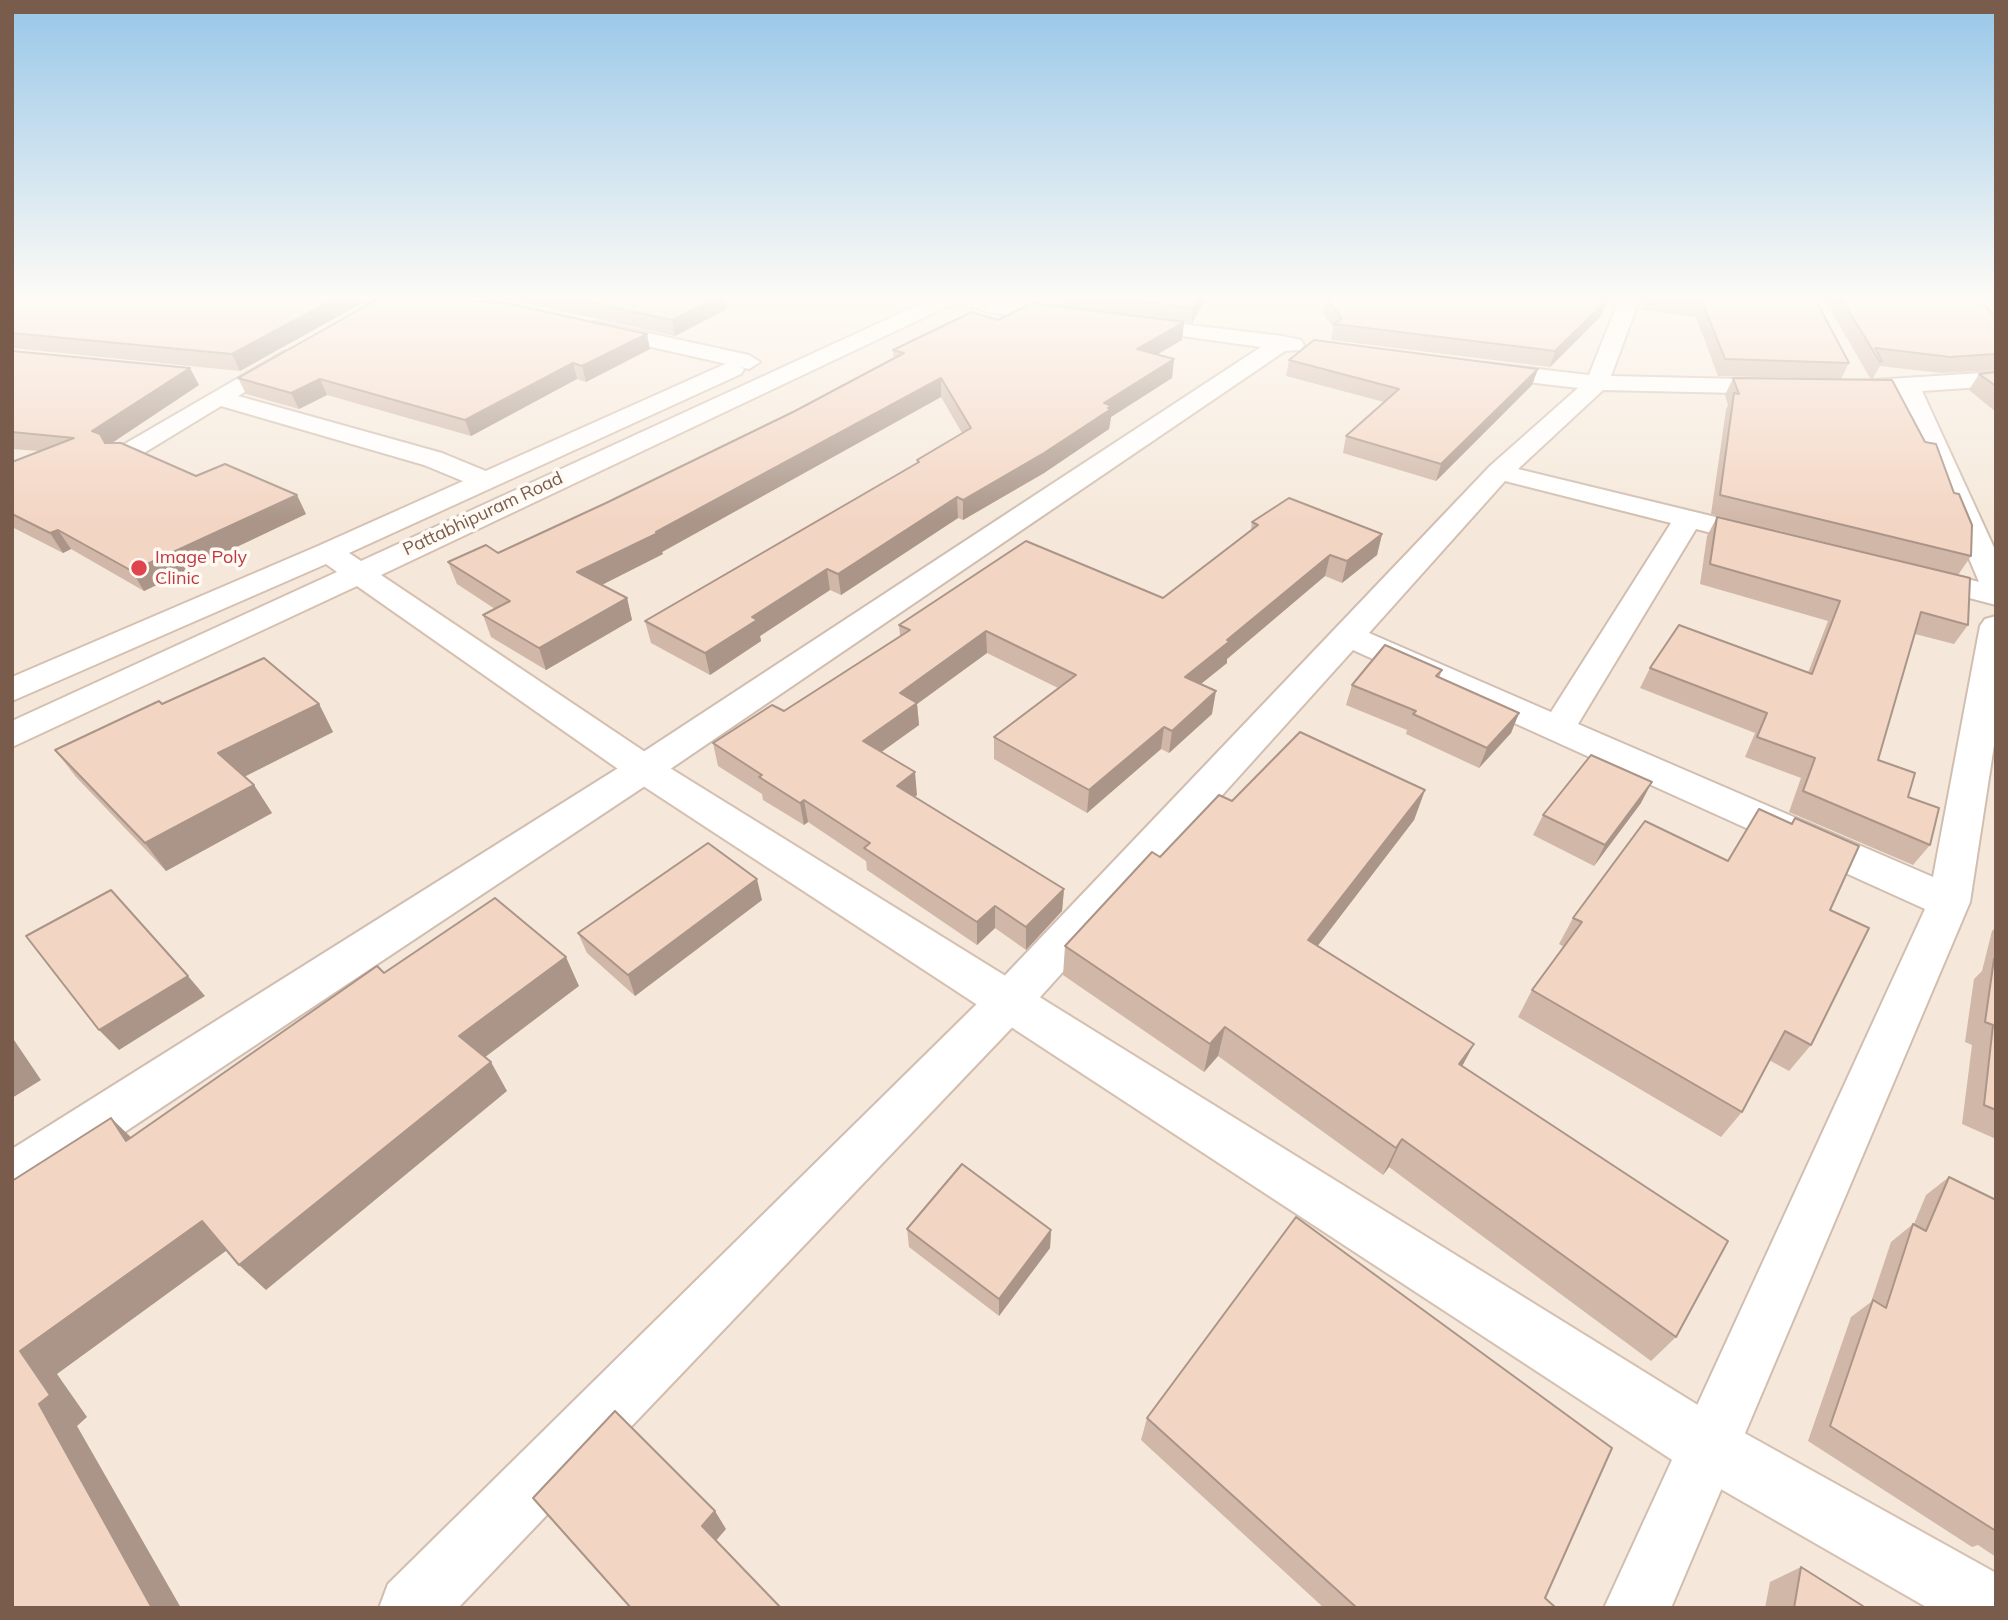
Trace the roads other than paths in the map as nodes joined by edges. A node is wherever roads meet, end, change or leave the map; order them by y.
1 (263, 371) edge
2 (730, 371) edge
3 (781, 371) edge
4 (1256, 371) edge
5 (1491, 371) edge
6 (1602, 371) edge
7 (1851, 371) edge
8 (1996, 379) edge
9 (1597, 383) junction
10 (1907, 384) junction
11 (211, 387) junction
12 (1861, 389) junction
13 (125, 454) edge
14 (1499, 472) junction
15 (484, 480) junction
16 (1688, 519) junction
17 (1795, 545) edge
18 (343, 562) junction
19 (1889, 569) edge
20 (1996, 586) edge
21 (1996, 596) edge
22 (1996, 626) edge
23 (1349, 636) junction
24 (12, 690) edge
25 (1558, 728) junction
26 (12, 735) edge
27 (644, 769) junction
28 (1949, 902) junction
29 (1008, 1002) junction
30 (12, 1178) edge
31 (1708, 1447) junction
32 (412, 1608) edge
33 (1637, 1608) edge
34 (1993, 1608) edge

1 - 11 street
2 - 15 street, Pattabhipuram Road
3 - 18 street, Pattabhipuram Road
4 - 27 street
5 - 9 street
6 - 9 street
7 - 12 street
8 - 10 street
9 - 12 street
9 - 14 street
10 - 12 street
10 - 20 street
11 - 13 street
11 - 15 street
14 - 16 street
14 - 23 street
15 - 18 street, Pattabhipuram Road
16 - 17 street
16 - 25 street
18 - 24 street, Pattabhipuram Road
18 - 26 street, Pattabhipuram Road
18 - 27 street
19 - 21 street
22 - 28 street
23 - 25 street
23 - 29 street
25 - 28 street
27 - 29 street
27 - 30 street
28 - 31 street
29 - 31 street
29 - 32 street
31 - 33 street
31 - 34 street

